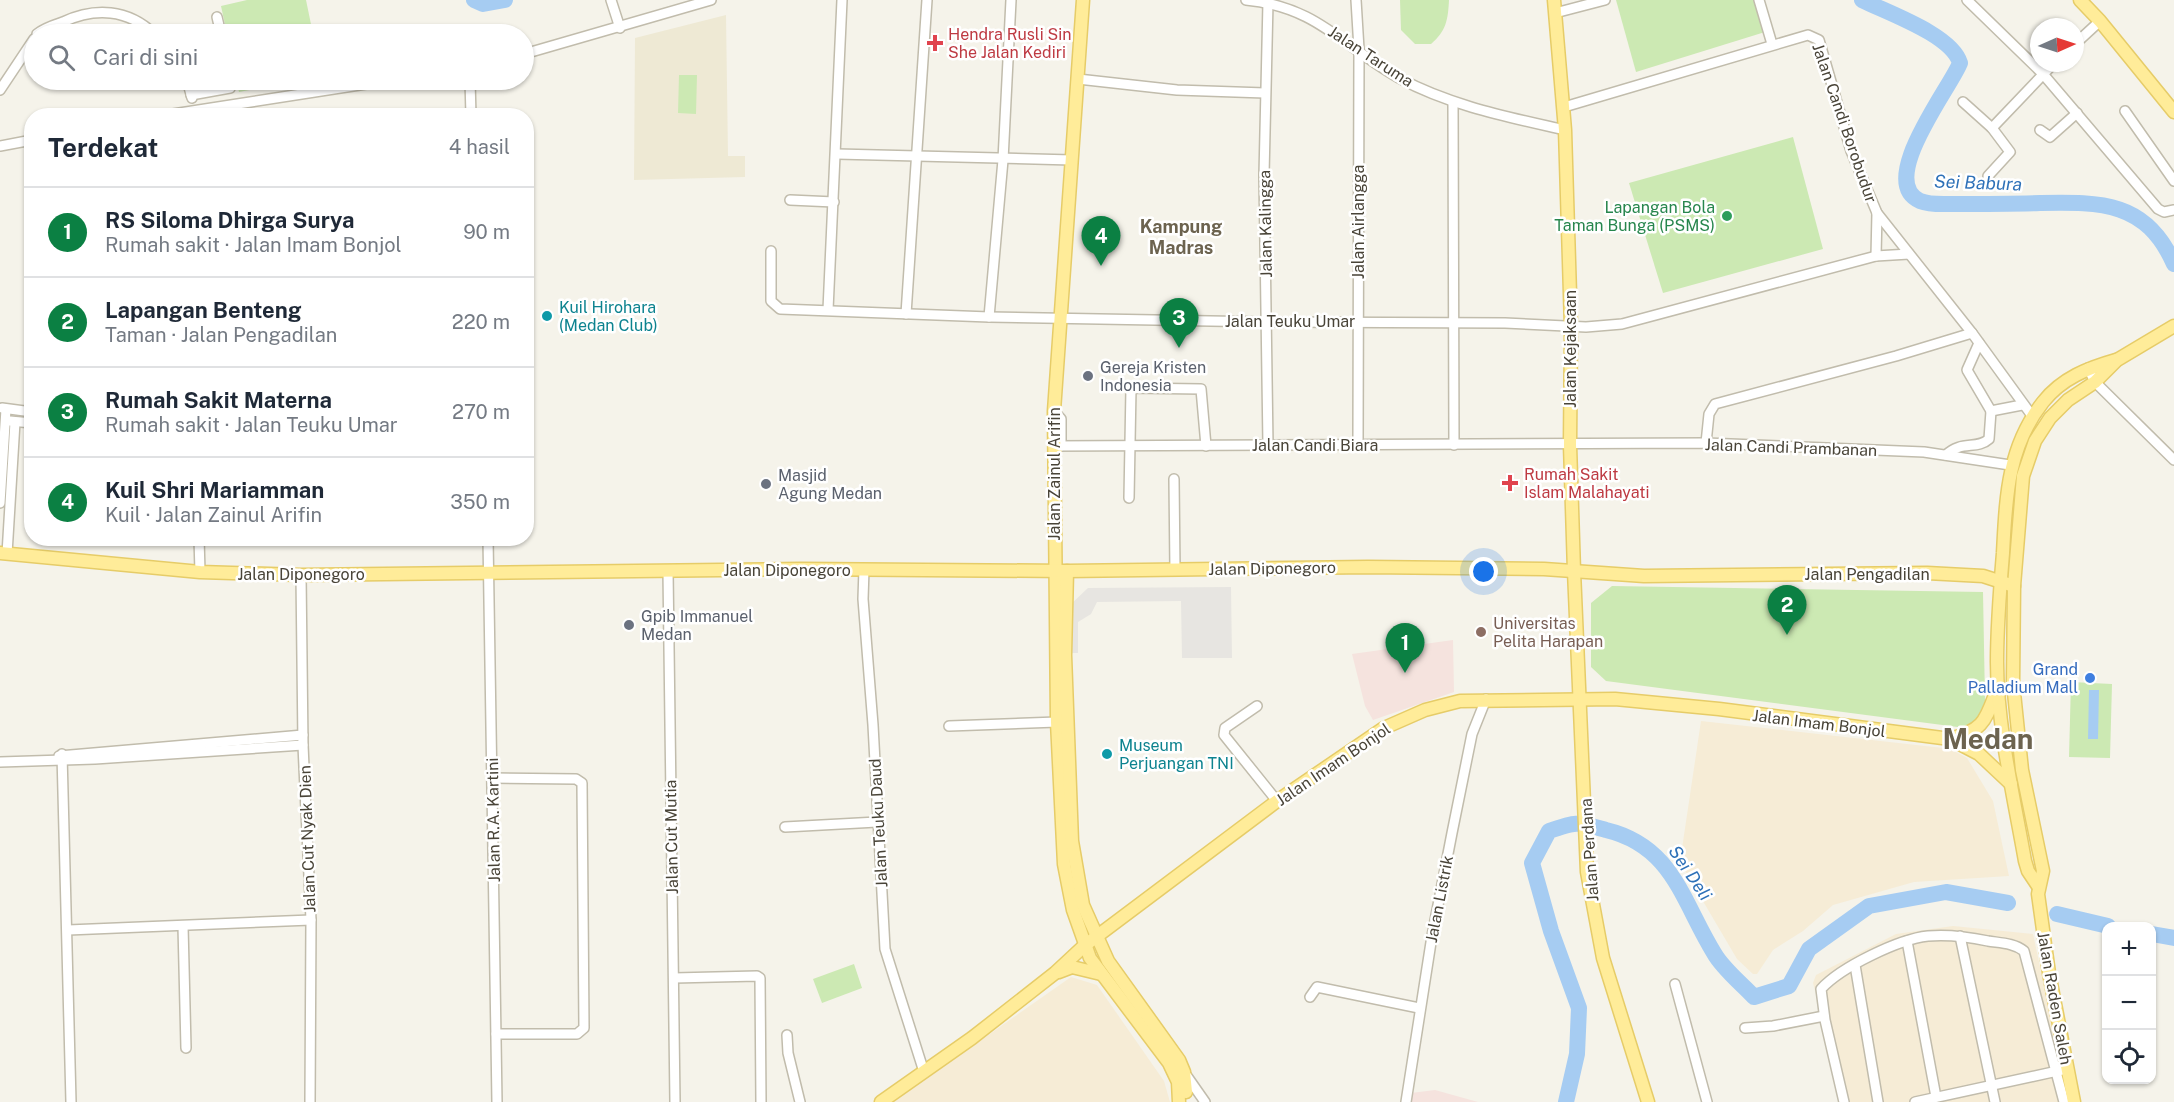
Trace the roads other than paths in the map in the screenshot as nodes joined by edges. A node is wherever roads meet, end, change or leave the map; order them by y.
1 (612, 0) edge
2 (842, 0) edge
3 (927, 0) edge
4 (1011, 0) edge
5 (1083, 0) edge
6 (1246, 0) edge
7 (1356, 0) edge
8 (1554, 0) edge
9 (1605, 0) edge
10 (1759, 0) edge
11 (1967, 0) edge
12 (2080, 0) edge
13 (705, 1) edge
14 (1268, 2) junction
15 (1555, 13) junction
16 (217, 16) dead end
17 (2100, 21) junction
18 (58, 24) edge
19 (144, 24) edge
20 (218, 24) edge
21 (620, 28) junction
22 (2084, 36) edge
23 (1772, 44) junction
24 (1359, 49) junction
25 (534, 51) edge
26 (24, 54) edge
27 (2043, 74) junction
28 (1078, 79) junction
29 (0, 90) edge
30 (190, 90) edge
31 (219, 90) edge
32 (330, 90) edge
33 (470, 90) edge
34 (1265, 93) junction
35 (191, 95) junction
36 (1963, 102) dead end
37 (1454, 103) junction
38 (1564, 107) junction
39 (193, 108) edge
40 (218, 108) edge
41 (471, 108) edge
42 (2125, 111) dead end
43 (2174, 112) edge
44 (2077, 113) junction
45 (1992, 128) junction
46 (1565, 130) junction
47 (2040, 130) dead end
48 (24, 142) edge
49 (0, 146) edge
50 (837, 154) junction
51 (918, 156) junction
52 (1003, 160) junction
53 (1072, 160) junction
54 (1988, 176) dead end
55 (2174, 181) edge
56 (790, 200) dead end
57 (834, 202) junction
58 (2174, 210) edge
59 (1877, 213) junction
60 (771, 251) dead end
61 (1909, 254) junction
62 (1876, 256) junction
63 (828, 310) junction
64 (906, 314) junction
65 (989, 317) junction
66 (1059, 317) junction
67 (1266, 322) junction
68 (1358, 322) junction
69 (1455, 322) junction
70 (2174, 326) edge
71 (1571, 327) junction
72 (1972, 333) junction
73 (1979, 344) junction
74 (2117, 360) junction
75 (2088, 368) junction
76 (2095, 382) junction
77 (2022, 405) junction
78 (3, 408) edge
79 (24, 411) edge
80 (1991, 411) junction
81 (2033, 417) junction
82 (2, 420) edge
83 (15, 422) junction
84 (24, 423) edge
85 (1706, 443) junction
86 (1358, 444) junction
87 (1268, 445) junction
88 (1454, 445) junction
89 (1570, 445) junction
90 (1057, 446) junction
91 (1128, 446) junction
92 (1206, 446) junction
93 (1946, 455) junction
94 (2174, 460) edge
95 (2010, 465) junction
96 (1174, 479) dead end
97 (1129, 498) dead end
98 (0, 503) edge
99 (199, 546) edge
100 (488, 546) edge
101 (3, 554) edge
102 (864, 569) junction
103 (1175, 570) junction
104 (668, 571) junction
105 (1054, 571) junction
106 (1067, 571) junction
107 (1574, 571) junction
108 (200, 572) junction
109 (490, 574) junction
110 (301, 575) junction
111 (2001, 581) junction
112 (2014, 586) junction
113 (2013, 683) junction
114 (1999, 685) junction
115 (1486, 699) junction
116 (1582, 699) junction
117 (1257, 706) dead end
118 (1057, 722) junction
119 (949, 726) dead end
120 (1950, 739) junction
121 (303, 740) junction
122 (1063, 744) junction
123 (63, 757) junction
124 (0, 762) edge
125 (492, 778) junction
126 (2011, 784) junction
127 (1277, 801) junction
128 (877, 822) junction
129 (785, 827) dead end
130 (2038, 890) junction
131 (311, 920) junction
132 (183, 926) junction
133 (68, 930) junction
134 (1959, 936) junction
135 (1096, 938) junction
136 (1906, 941) junction
137 (1084, 946) junction
138 (1855, 965) junction
139 (1055, 973) junction
140 (1101, 974) junction
141 (674, 978) junction
142 (1675, 984) dead end
143 (1310, 997) dead end
144 (1419, 1008) junction
145 (1824, 1018) junction
146 (1744, 1028) dead end
147 (495, 1034) junction
148 (787, 1035) dead end
149 (186, 1047) dead end
150 (2062, 1070) junction
151 (924, 1072) junction
152 (1184, 1072) junction
153 (1991, 1085) junction
154 (1936, 1097) junction
155 (71, 1102) edge
156 (310, 1102) edge
157 (497, 1102) edge
158 (675, 1102) edge
159 (761, 1102) edge
160 (800, 1102) edge
161 (881, 1102) edge
162 (1179, 1102) edge
163 (1187, 1102) edge
164 (1205, 1102) edge
165 (1406, 1102) edge
166 (1648, 1102) edge
167 (1707, 1102) edge
168 (1844, 1102) edge
169 (1878, 1102) edge
170 (1916, 1102) edge
171 (1995, 1102) edge
172 (2064, 1102) edge
173 (2074, 1102) edge

1 - 21 street
2 - 50 street
3 - 51 street
4 - 52 street
5 - 28 main road, Jalan Zainul Arifin
6 - 14 street, Jalan Taruma
7 - 24 street, Jalan Airlangga
8 - 15 main road, Jalan Kejaksaan
9 - 15 street
10 - 23 street
11 - 27 street
12 - 17 main road
13 - 21 street
14 - 24 street, Jalan Taruma
14 - 34 street, Jalan Kalingga
15 - 38 main road, Jalan Kejaksaan
16 - 20 street
17 - 22 street
17 - 43 main road
18 - 19 street
21 - 25 street
23 - 38 street, Jalan Candi Borobudur
23 - 59 street, Jalan Candi Borobudur
24 - 37 street, Jalan Taruma
24 - 68 street, Jalan Airlangga
26 - 29 street
27 - 44 street
27 - 45 street
28 - 34 street
28 - 53 main road, Jalan Zainul Arifin
30 - 35 street
31 - 35 street
32 - 40 street
33 - 41 street
34 - 67 street, Jalan Kalingga
35 - 39 street
36 - 45 street
37 - 46 street, Jalan Taruma
37 - 69 street
38 - 46 main road, Jalan Kejaksaan
42 - 55 street
44 - 47 street
44 - 58 street
45 - 54 street
46 - 71 main road, Jalan Kejaksaan
48 - 49 street
50 - 51 street
50 - 57 street
51 - 52 street
51 - 64 street
52 - 53 street
52 - 65 street
53 - 66 main road, Jalan Zainul Arifin
56 - 57 street
57 - 63 street
59 - 61 street, Jalan Candi Borobudur
59 - 62 street
60 - 63 street, Jalan Teuku Umar
61 - 62 street, Jalan Teuku Umar
61 - 72 street, Jalan Candi Borobudur
62 - 71 street, Jalan Teuku Umar
63 - 64 street, Jalan Teuku Umar
64 - 65 street, Jalan Teuku Umar
65 - 66 street, Jalan Teuku Umar
66 - 67 street, Jalan Teuku Umar
66 - 90 main road, Jalan Zainul Arifin
67 - 68 street, Jalan Teuku Umar
67 - 87 street, Jalan Kalingga
68 - 69 street, Jalan Teuku Umar
68 - 86 street, Jalan Airlangga
69 - 71 street, Jalan Teuku Umar
69 - 88 street
70 - 74 main road
71 - 89 main road, Jalan Kejaksaan
72 - 73 street, Jalan Candi Borobudur
72 - 85 street
73 - 77 street, Jalan Candi Borobudur
73 - 80 street
74 - 75 main road
74 - 76 main road
75 - 76 street
75 - 81 main road
76 - 94 street
76 - 112 main road
77 - 80 street
77 - 81 street, Jalan Candi Borobudur
78 - 79 street
78 - 82 street
80 - 93 street
81 - 95 main road
82 - 83 street
82 - 98 street
83 - 84 street
83 - 101 street
85 - 89 street, Jalan Candi Prambanan
85 - 93 street, Jalan Candi Prambanan
86 - 87 street, Jalan Candi Biara
86 - 88 street, Jalan Candi Biara
87 - 92 street, Jalan Candi Biara
88 - 89 street, Jalan Candi Biara
89 - 107 main road, Jalan Kejaksaan
90 - 91 street, Jalan Candi Biara
90 - 105 main road, Jalan Zainul Arifin
91 - 92 street, Jalan Candi Biara
91 - 92 street
91 - 97 street
93 - 95 street, Jalan Candi Prambanan
95 - 111 main road
96 - 103 street
99 - 108 street
100 - 109 street, Jalan R.A. Kartini
101 - 108 main road, Jalan Diponegoro
102 - 104 main road, Jalan Diponegoro
102 - 105 main road, Jalan Diponegoro
102 - 128 street, Jalan Teuku Daud
103 - 106 main road, Jalan Diponegoro
103 - 107 main road, Jalan Diponegoro
104 - 109 main road, Jalan Diponegoro
104 - 141 street, Jalan Cut Mutia
105 - 106 main road, Jalan Diponegoro
105 - 118 main road, Jalan Zainul Arifin
106 - 122 main road, Jalan Zainul Arifin
107 - 111 main road, Jalan Pengadilan
107 - 116 main road, Jalan Kejaksaan
108 - 110 main road, Jalan Diponegoro
109 - 110 main road, Jalan Diponegoro
109 - 125 street, Jalan R.A. Kartini
110 - 121 street, Jalan Cut Nyak Dien
111 - 112 main road, Jalan Pengadilan
111 - 114 main road
112 - 113 main road
113 - 114 main road
113 - 130 main road
114 - 120 main road, Jalan Imam Bonjol
114 - 126 main road
115 - 116 main road, Jalan Imam Bonjol
115 - 127 main road, Jalan Imam Bonjol
115 - 144 street, Jalan Listrik
116 - 120 main road, Jalan Imam Bonjol
116 - 166 main road, Jalan Perdana
117 - 127 street
118 - 119 street
118 - 122 main road, Jalan Zainul Arifin
120 - 126 main road, Jalan Imam Bonjol
121 - 123 street
121 - 131 street, Jalan Cut Nyak Dien
122 - 135 main road, Jalan Zainul Arifin
122 - 137 main road, Jalan Zainul Arifin
123 - 124 street
123 - 133 street
125 - 147 street, Jalan R.A. Kartini
125 - 147 street
126 - 130 main road
127 - 135 main road, Jalan Imam Bonjol
128 - 129 street
128 - 151 street, Jalan Teuku Daud
130 - 150 main road, Jalan Raden Saleh
131 - 132 street
131 - 156 street, Jalan Cut Nyak Dien
132 - 133 street
132 - 149 street
133 - 155 street
134 - 136 street
134 - 150 street
134 - 153 street
135 - 137 main road, Jalan Imam Bonjol
135 - 152 main road, Jalan Zainul Arifin
136 - 138 street
136 - 154 street
137 - 139 main road, Jalan Imam Bonjol
137 - 140 main road, Jalan Zainul Arifin
138 - 145 street
138 - 169 street
139 - 140 main road
139 - 151 main road, Jalan Imam Bonjol
140 - 162 main road, Jalan Zainul Arifin
141 - 158 street, Jalan Cut Mutia
141 - 159 street
142 - 167 street
143 - 144 street
144 - 165 street, Jalan Listrik
145 - 146 street
145 - 168 street
147 - 157 street, Jalan R.A. Kartini
148 - 160 street
150 - 153 street
150 - 172 street
150 - 173 main road, Jalan Raden Saleh
151 - 161 main road, Jalan Imam Bonjol
152 - 163 main road
152 - 164 street
153 - 154 street
153 - 171 street
154 - 170 street

